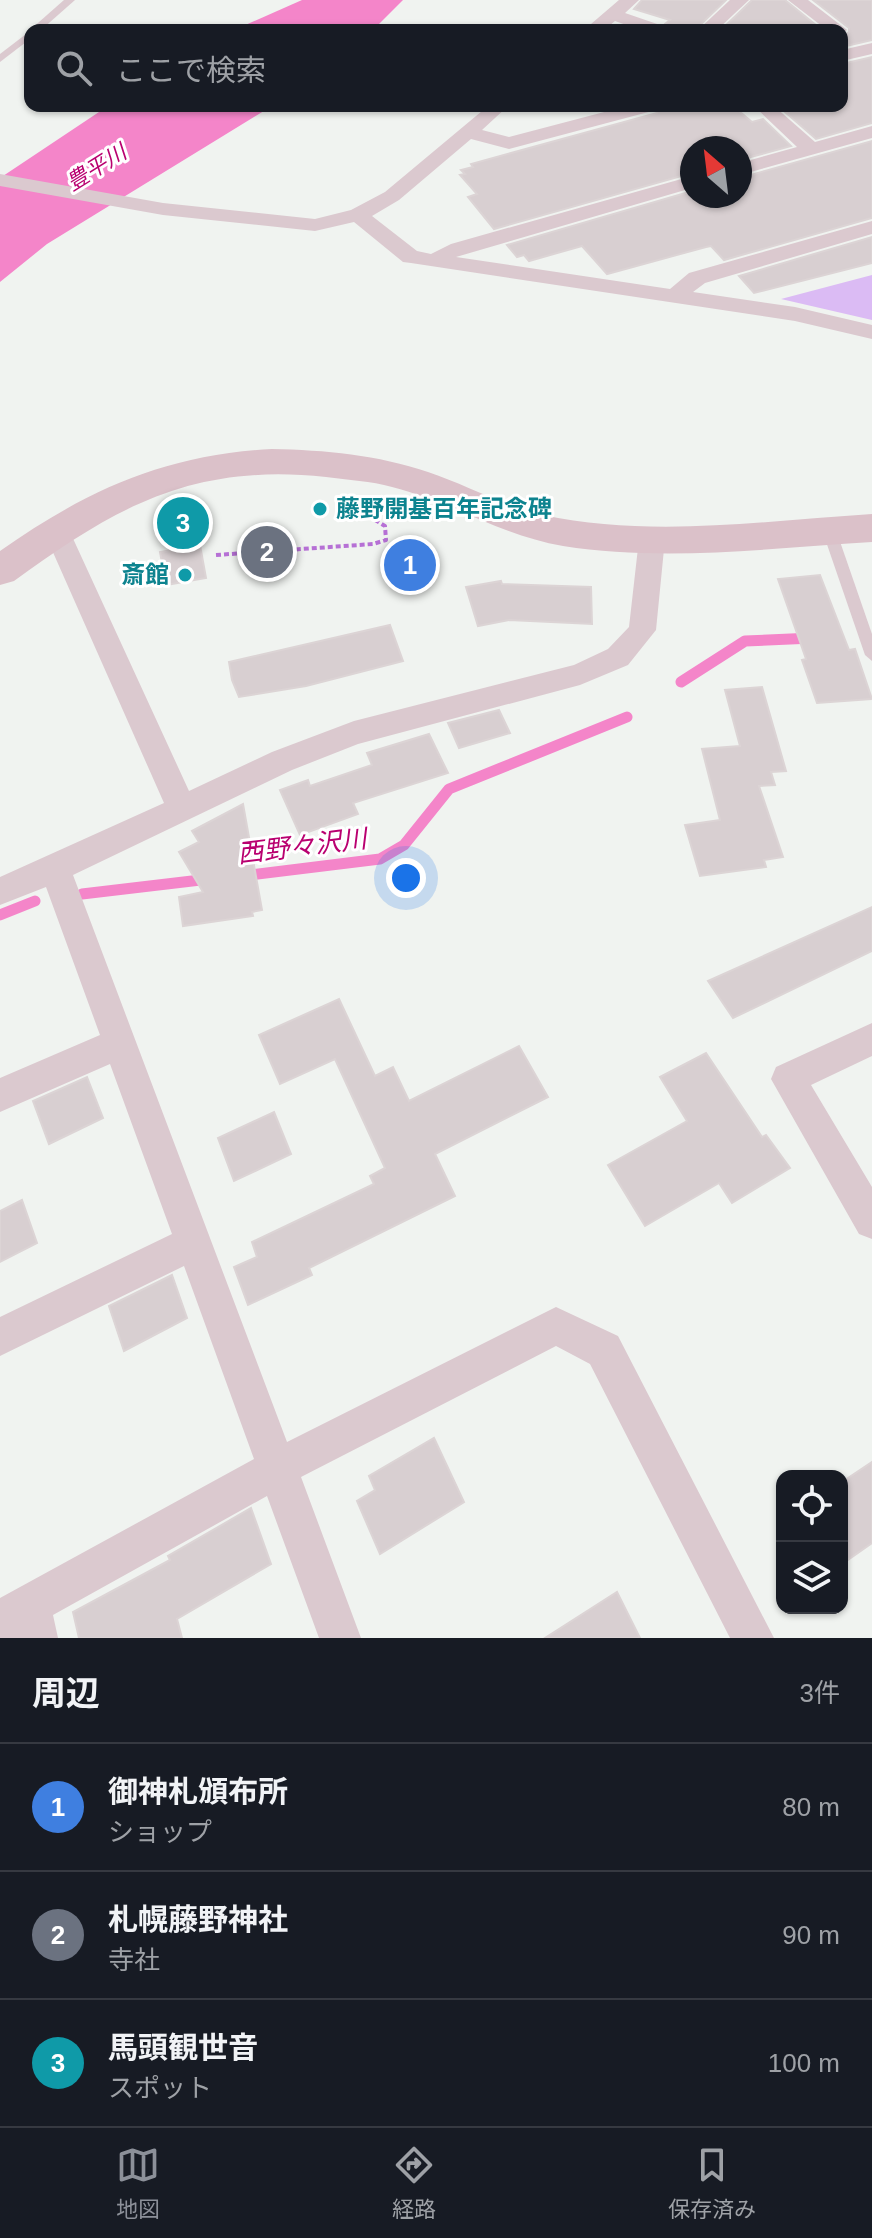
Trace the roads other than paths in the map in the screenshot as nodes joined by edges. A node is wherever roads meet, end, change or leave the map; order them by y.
1 (70, 0) edge
2 (630, 0) edge
3 (740, 0) edge
4 (797, 0) edge
5 (613, 14) junction
6 (42, 24) edge
7 (600, 24) edge
8 (640, 24) edge
9 (714, 24) edge
10 (829, 24) edge
11 (848, 37) edge
12 (24, 39) edge
13 (868, 49) edge
14 (848, 54) edge
15 (0, 59) edge
16 (492, 112) edge
17 (626, 112) edge
18 (770, 112) edge
19 (467, 132) junction
20 (872, 132) edge
21 (811, 149) junction
22 (752, 166) edge
23 (0, 180) edge
24 (680, 185) edge
25 (358, 215) junction
26 (872, 227) edge
27 (435, 260) junction
28 (674, 296) junction
29 (872, 332) edge
30 (872, 528) edge
31 (829, 530) junction
32 (57, 532) junction
33 (652, 539) junction
34 (0, 571) edge
35 (872, 655) edge
36 (182, 809) junction
37 (55, 869) junction
38 (0, 891) edge
39 (872, 1039) edge
40 (120, 1043) junction
41 (0, 1095) edge
42 (872, 1221) edge
43 (194, 1242) junction
44 (0, 1337) edge
45 (277, 1468) junction
46 (22, 1621) edge
47 (340, 1638) edge
48 (753, 1638) edge

1 - 6 lane
2 - 5 street
3 - 9 street
4 - 10 street
5 - 7 street
5 - 8 street
11 - 13 street
12 - 15 lane
13 - 14 street
16 - 19 street
17 - 19 street
18 - 21 street
19 - 25 street
20 - 21 street
21 - 22 street
23 - 25 street
24 - 27 street
25 - 27 street
26 - 28 street
27 - 28 street
28 - 29 street
30 - 31 street
31 - 33 street
31 - 35 lane
32 - 33 street
32 - 34 street
32 - 36 street
33 - 36 street
36 - 37 street
37 - 38 street
37 - 40 street
39 - 42 street
40 - 41 street
40 - 43 street
43 - 44 street
43 - 45 street
45 - 46 street
45 - 47 street
45 - 48 street

